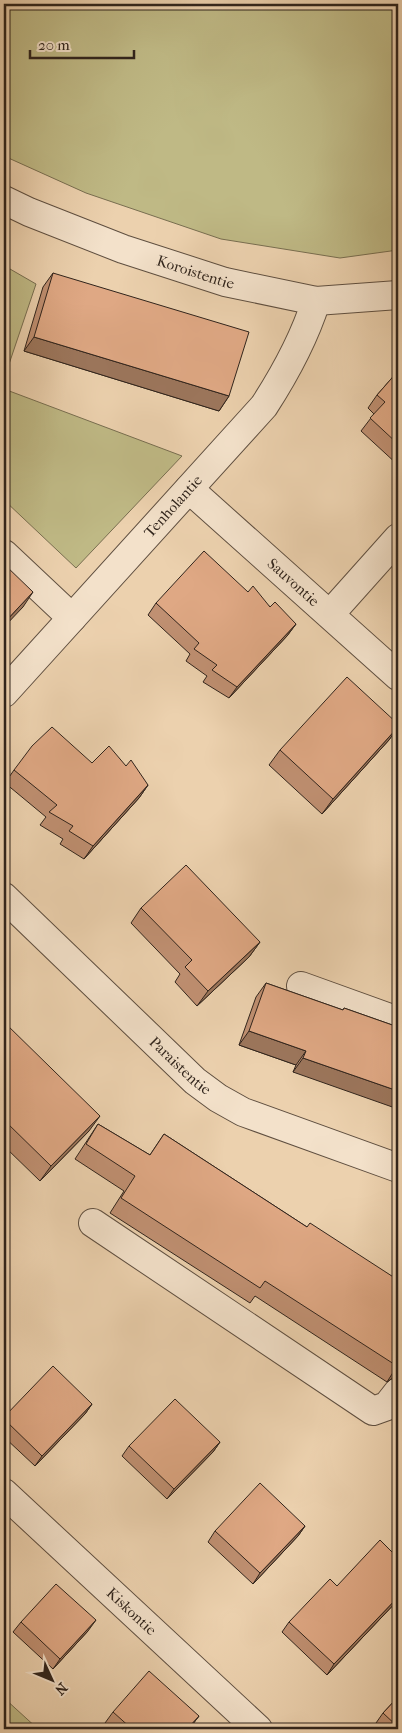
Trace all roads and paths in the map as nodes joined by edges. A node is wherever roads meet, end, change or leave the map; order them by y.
1 (4, 200) edge
2 (398, 296) edge
3 (316, 301) junction
4 (189, 489) junction
5 (398, 538) edge
6 (4, 554) edge
7 (330, 613) junction
8 (72, 618) junction
9 (398, 676) edge
10 (4, 693) edge
11 (4, 897) edge
12 (301, 986) dead end
13 (398, 1021) edge
14 (398, 1168) edge
15 (93, 1222) dead end
16 (398, 1392) edge
17 (4, 1493) edge
18 (258, 1729) edge

1 - 3 street, Koroistentie
2 - 3 street, Koroistentie
3 - 4 street, Tenholantie
4 - 7 street, Sauvontie
4 - 8 street, Tenholantie
5 - 7 street
6 - 8 street
7 - 9 street, Sauvontie
8 - 10 street, Tenholantie
11 - 14 street, Paraistentie
12 - 13 street
15 - 16 street
17 - 18 street, Kiskontie

